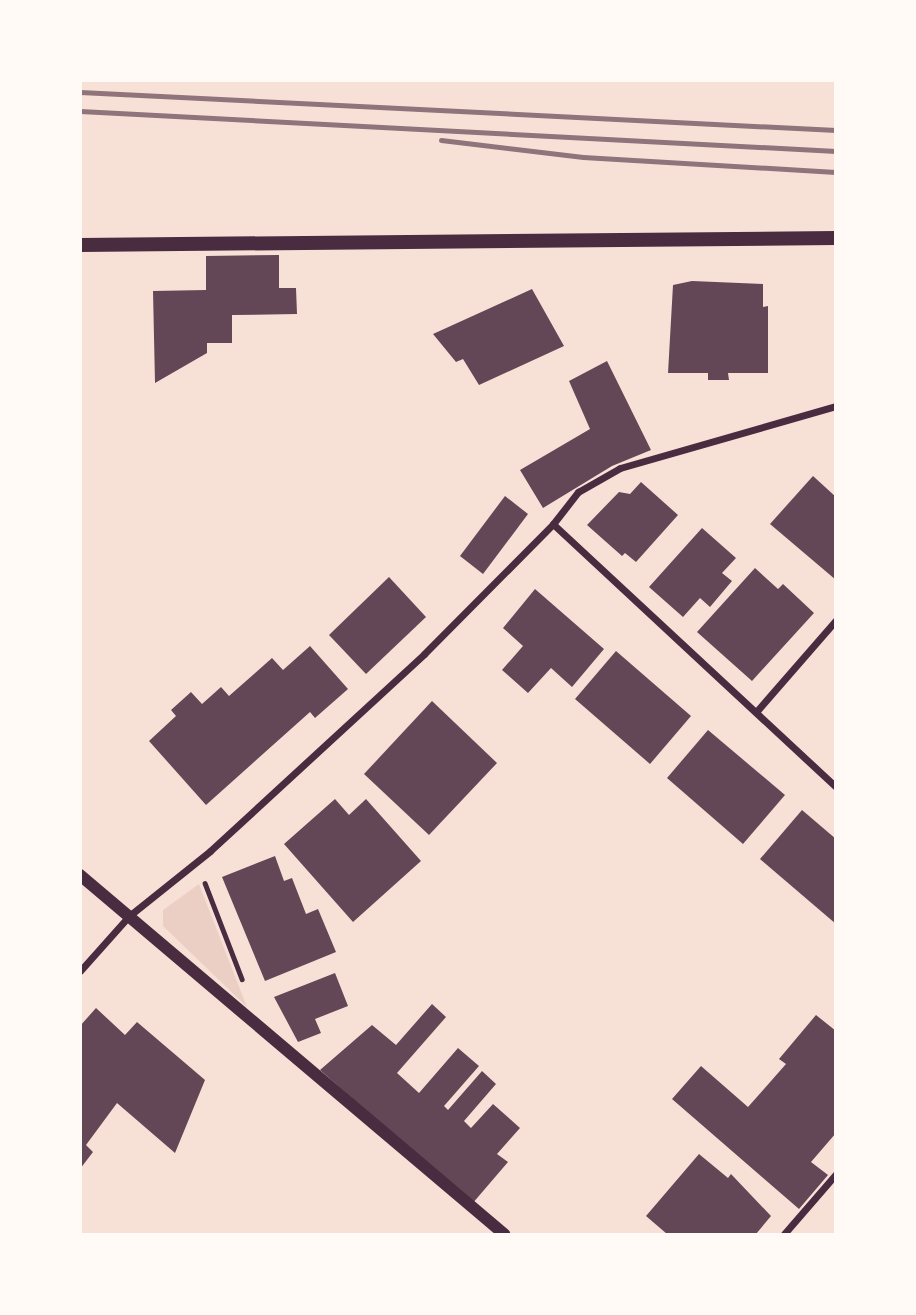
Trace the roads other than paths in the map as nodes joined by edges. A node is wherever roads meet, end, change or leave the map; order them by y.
1 (835, 238) edge
2 (80, 245) edge
3 (835, 406) edge
4 (553, 524) junction
5 (835, 620) edge
6 (756, 712) junction
7 (835, 787) edge
8 (80, 875) edge
9 (128, 916) junction
10 (80, 971) edge
11 (835, 1174) edge
12 (504, 1234) edge
13 (784, 1234) edge

1 - 2 main road
3 - 4 street
4 - 6 street
4 - 9 street
5 - 6 street
6 - 7 street
8 - 9 street
9 - 10 street
9 - 12 street
11 - 13 street

